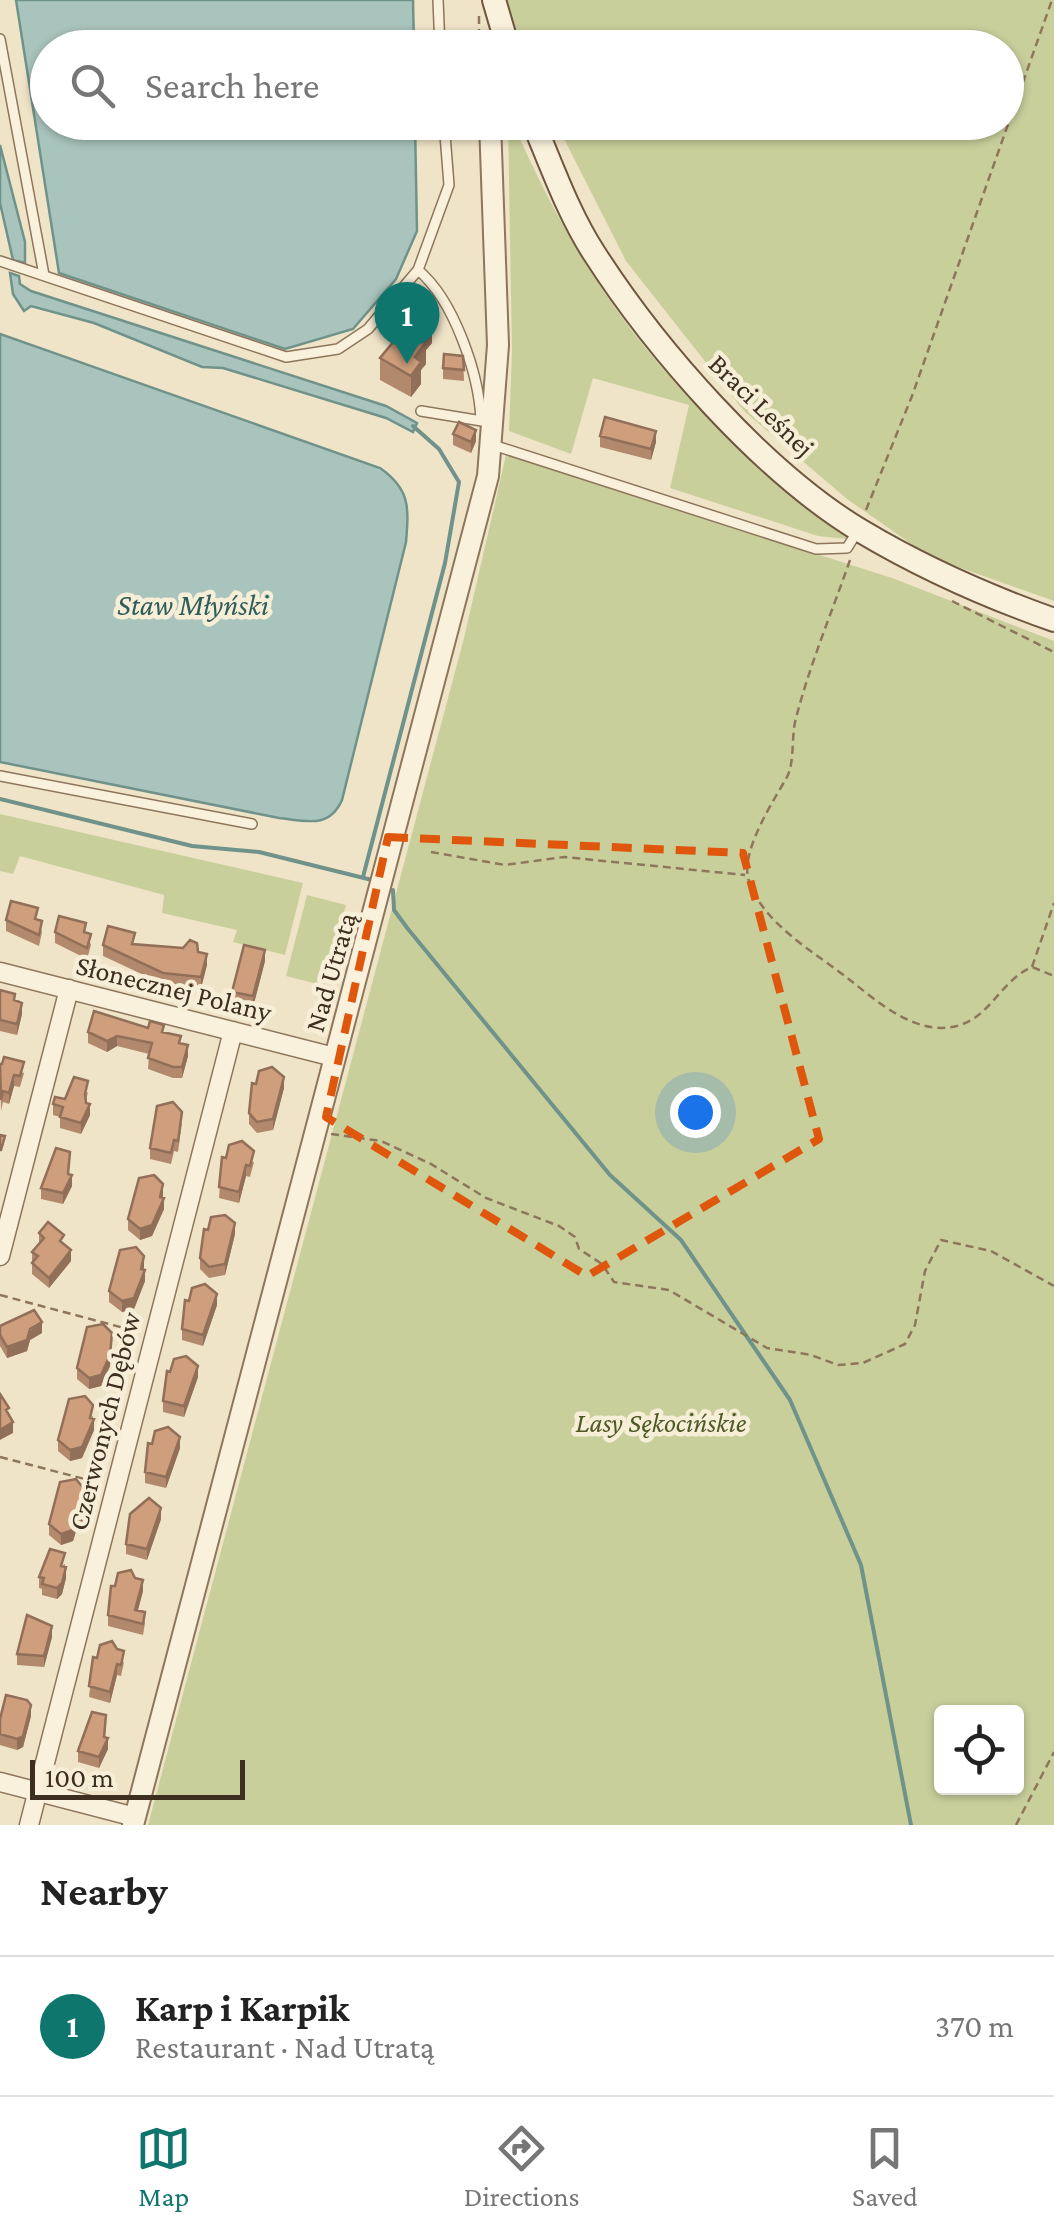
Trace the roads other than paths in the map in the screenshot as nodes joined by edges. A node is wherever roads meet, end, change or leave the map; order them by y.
1 (438, 0) edge
2 (486, 6) edge
3 (439, 30) edge
4 (499, 30) edge
5 (0, 38) edge
6 (446, 140) edge
7 (491, 140) edge
8 (541, 140) edge
9 (0, 261) edge
10 (418, 270) junction
11 (44, 276) junction
12 (421, 411) dead end
13 (488, 421) junction
14 (493, 445) junction
15 (858, 530) junction
16 (1054, 620) edge
17 (0, 776) edge
18 (252, 824) dead end
19 (0, 972) edge
20 (69, 989) junction
21 (233, 1031) junction
22 (334, 1057) junction
23 (0, 1256) edge
24 (0, 1782) edge
25 (38, 1791) junction
26 (134, 1821) edge
27 (29, 1825) edge

1 - 3 lane
2 - 4 main road
5 - 11 lane
6 - 10 lane
7 - 13 street, Nad Utratą
8 - 15 main road, Braci Leśnej
9 - 11 lane
10 - 11 lane
10 - 13 lane
12 - 13 lane
13 - 14 street, Nad Utratą
14 - 15 lane
14 - 22 street, Nad Utratą
15 - 16 main road, Braci Leśnej
17 - 18 lane
19 - 20 street, Słonecznej Polany
20 - 21 street, Słonecznej Polany
20 - 23 street
21 - 22 street, Słonecznej Polany
21 - 25 street, Czerwonych Dębów
22 - 26 street, Nad Utratą
24 - 25 street
25 - 26 street
25 - 27 street, Czerwonych Dębów

